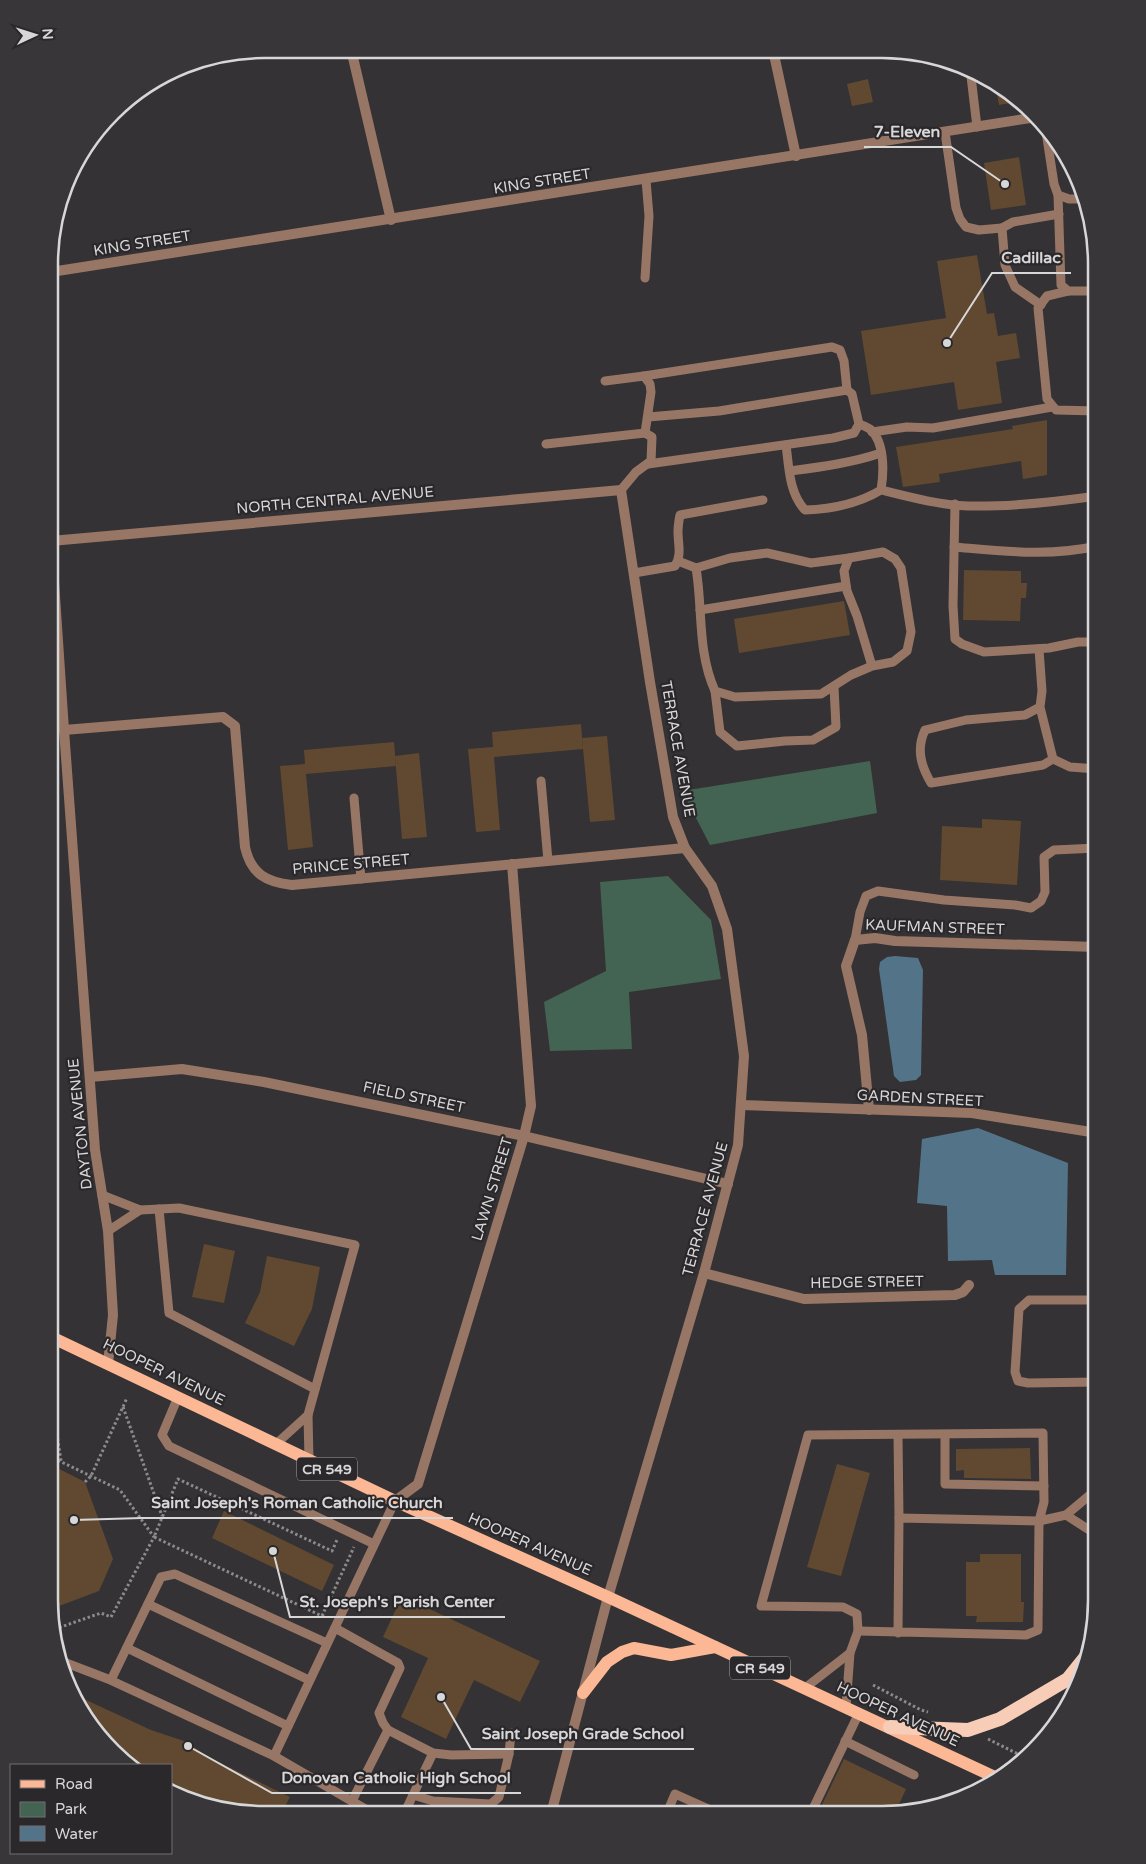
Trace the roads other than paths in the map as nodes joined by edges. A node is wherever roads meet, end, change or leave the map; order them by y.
1 (353, 58) edge
2 (775, 58) edge
3 (971, 78) edge
4 (1028, 118) edge
5 (977, 127) junction
6 (945, 132) junction
7 (1046, 138) edge
8 (796, 156) junction
9 (646, 180) junction
10 (1058, 196) junction
11 (1078, 199) edge
12 (1059, 214) junction
13 (390, 220) junction
14 (1002, 228) junction
15 (58, 271) edge
16 (645, 278) dead end
17 (1068, 291) junction
18 (1088, 291) edge
19 (1041, 305) junction
20 (644, 376) junction
21 (604, 381) dead end
22 (848, 390) junction
23 (1052, 406) junction
24 (1088, 411) edge
25 (648, 417) junction
26 (859, 424) junction
27 (872, 432) junction
28 (645, 433) junction
29 (546, 444) dead end
30 (786, 445) junction
31 (881, 453) junction
32 (648, 464) junction
33 (790, 470) junction
34 (622, 490) junction
35 (882, 490) junction
36 (1088, 497) edge
37 (763, 500) dead end
38 (955, 504) junction
39 (58, 539) edge
40 (954, 547) junction
41 (1088, 548) edge
42 (849, 558) junction
43 (678, 561) junction
44 (696, 568) junction
45 (634, 573) junction
46 (846, 586) junction
47 (700, 610) junction
48 (58, 642) edge
49 (1088, 642) edge
50 (1039, 648) junction
51 (872, 666) junction
52 (834, 687) junction
53 (715, 691) junction
54 (1040, 707) junction
55 (64, 730) junction
56 (1053, 758) junction
57 (1088, 768) edge
58 (541, 781) dead end
59 (354, 798) dead end
60 (685, 848) junction
61 (1088, 848) edge
62 (548, 861) junction
63 (512, 864) junction
64 (361, 878) junction
65 (855, 940) junction
66 (1088, 947) edge
67 (90, 1077) junction
68 (741, 1105) junction
69 (869, 1110) junction
70 (1088, 1132) edge
71 (524, 1136) junction
72 (728, 1184) junction
73 (102, 1195) junction
74 (159, 1209) junction
75 (140, 1210) junction
76 (108, 1231) junction
77 (704, 1273) junction
78 (969, 1284) dead end
79 (1088, 1300) edge
80 (58, 1340) edge
81 (108, 1364) junction
82 (1088, 1382) edge
83 (315, 1389) junction
84 (178, 1397) junction
85 (308, 1415) junction
86 (946, 1434) junction
87 (898, 1435) junction
88 (276, 1444) junction
89 (310, 1460) junction
90 (1044, 1486) junction
91 (1088, 1496) edge
92 (395, 1501) junction
93 (1066, 1514) junction
94 (899, 1518) junction
95 (1039, 1521) junction
96 (1088, 1529) edge
97 (374, 1544) junction
98 (608, 1597) junction
99 (148, 1604) junction
100 (334, 1628) junction
101 (858, 1631) junction
102 (898, 1634) junction
103 (327, 1643) junction
104 (716, 1647) junction
105 (127, 1648) junction
106 (850, 1653) junction
107 (67, 1663) edge
108 (1078, 1666) edge
109 (111, 1680) junction
110 (309, 1680) junction
111 (805, 1688) junction
112 (583, 1693) junction
113 (846, 1707) junction
114 (859, 1713) junction
115 (288, 1726) junction
116 (890, 1727) junction
117 (388, 1730) junction
118 (511, 1733) dead end
119 (845, 1742) junction
120 (434, 1753) junction
121 (510, 1754) junction
122 (274, 1756) junction
123 (914, 1775) dead end
124 (991, 1775) edge
125 (413, 1795) junction
126 (352, 1801) junction
127 (360, 1806) edge
128 (408, 1806) edge
129 (553, 1806) edge
130 (670, 1806) edge
131 (702, 1806) edge
132 (814, 1806) edge

1 - 13 street
2 - 8 street
3 - 5 lane
4 - 5 street, KING STREET
5 - 6 street, KING STREET
6 - 8 street, KING STREET
6 - 14 lane
7 - 10 lane
8 - 9 street, KING STREET
9 - 13 street, KING STREET
9 - 16 lane
10 - 11 lane
10 - 12 lane
12 - 14 lane
12 - 17 lane
13 - 15 street, KING STREET
14 - 19 lane
17 - 18 lane
17 - 19 lane
19 - 23 lane
20 - 21 lane
20 - 22 lane
20 - 25 lane
22 - 25 lane
22 - 26 lane
23 - 24 lane
23 - 27 lane
25 - 28 lane
26 - 27 lane
26 - 30 lane
27 - 31 lane
28 - 29 lane
28 - 32 lane
30 - 32 lane
30 - 33 lane
31 - 33 lane
31 - 35 lane
32 - 34 lane
33 - 35 lane
34 - 39 street, NORTH CENTRAL AVENUE
34 - 45 street, TERRACE AVENUE
35 - 38 lane
36 - 38 lane
37 - 43 lane
38 - 40 lane
40 - 41 lane
40 - 50 lane
42 - 44 lane
42 - 46 lane
42 - 51 lane
43 - 44 lane
43 - 45 lane
44 - 47 lane
45 - 60 street, TERRACE AVENUE
46 - 47 lane
46 - 51 lane
47 - 53 lane
48 - 55 street, DAYTON AVENUE
49 - 50 lane
50 - 54 lane
51 - 52 lane
52 - 53 lane
52 - 53 lane
54 - 56 lane
54 - 56 lane
55 - 64 street, PRINCE STREET
55 - 67 street, DAYTON AVENUE
56 - 57 lane
58 - 62 lane
59 - 64 lane
60 - 62 street, PRINCE STREET
60 - 68 street, TERRACE AVENUE
61 - 65 lane
62 - 63 street, PRINCE STREET
63 - 64 street, PRINCE STREET
63 - 71 street, LAWN STREET
65 - 66 street, KAUFMAN STREET
65 - 69 street, KAUFMAN STREET
67 - 71 street, FIELD STREET
67 - 73 street, DAYTON AVENUE
68 - 69 street, GARDEN STREET
68 - 72 street, TERRACE AVENUE
69 - 70 street, GARDEN STREET
71 - 72 street, FIELD STREET
71 - 92 street, LAWN STREET
72 - 77 street, TERRACE AVENUE
73 - 75 lane
73 - 76 street, DAYTON AVENUE
74 - 75 lane
74 - 83 lane
74 - 83 lane
75 - 76 lane
76 - 81 street, DAYTON AVENUE
77 - 78 street, HEDGE STREET
77 - 98 street, TERRACE AVENUE
79 - 82 lane
80 - 81 main road, HOOPER AVENUE / CR 549
81 - 84 main road, HOOPER AVENUE / CR 549
83 - 85 lane
84 - 88 main road, HOOPER AVENUE / CR 549
84 - 97 lane
85 - 88 lane
85 - 89 lane
86 - 87 lane
86 - 90 lane
86 - 90 lane
87 - 94 lane
87 - 101 lane
88 - 89 main road, HOOPER AVENUE / CR 549
89 - 92 main road, HOOPER AVENUE / CR 549
90 - 95 lane
91 - 93 lane
92 - 97 lane
92 - 98 main road, HOOPER AVENUE / CR 549
93 - 95 lane
93 - 96 lane
94 - 95 lane
94 - 102 lane
95 - 102 lane
97 - 100 lane
98 - 104 main road, HOOPER AVENUE / CR 549
98 - 112 street, TERRACE AVENUE
99 - 103 lane
99 - 105 lane
99 - 110 lane
100 - 103 lane
100 - 117 lane
101 - 102 lane
101 - 106 lane
103 - 110 lane
104 - 111 main road, HOOPER AVENUE / CR 549
104 - 112 main road
105 - 109 lane
105 - 115 lane
106 - 111 lane
106 - 113 lane
107 - 109 lane
108 - 116 highway
109 - 122 lane
110 - 115 lane
111 - 113 main road, HOOPER AVENUE / CR 549
112 - 129 street, TERRACE AVENUE
113 - 114 main road, HOOPER AVENUE / CR 549
114 - 116 main road, HOOPER AVENUE / CR 549
114 - 119 lane
115 - 122 lane
116 - 124 main road, HOOPER AVENUE / CR 549
117 - 120 lane
117 - 126 lane
118 - 121 lane
119 - 123 lane
119 - 132 lane
120 - 121 lane
120 - 125 lane
121 - 125 lane
122 - 126 lane
125 - 128 lane
126 - 127 lane
130 - 131 lane

